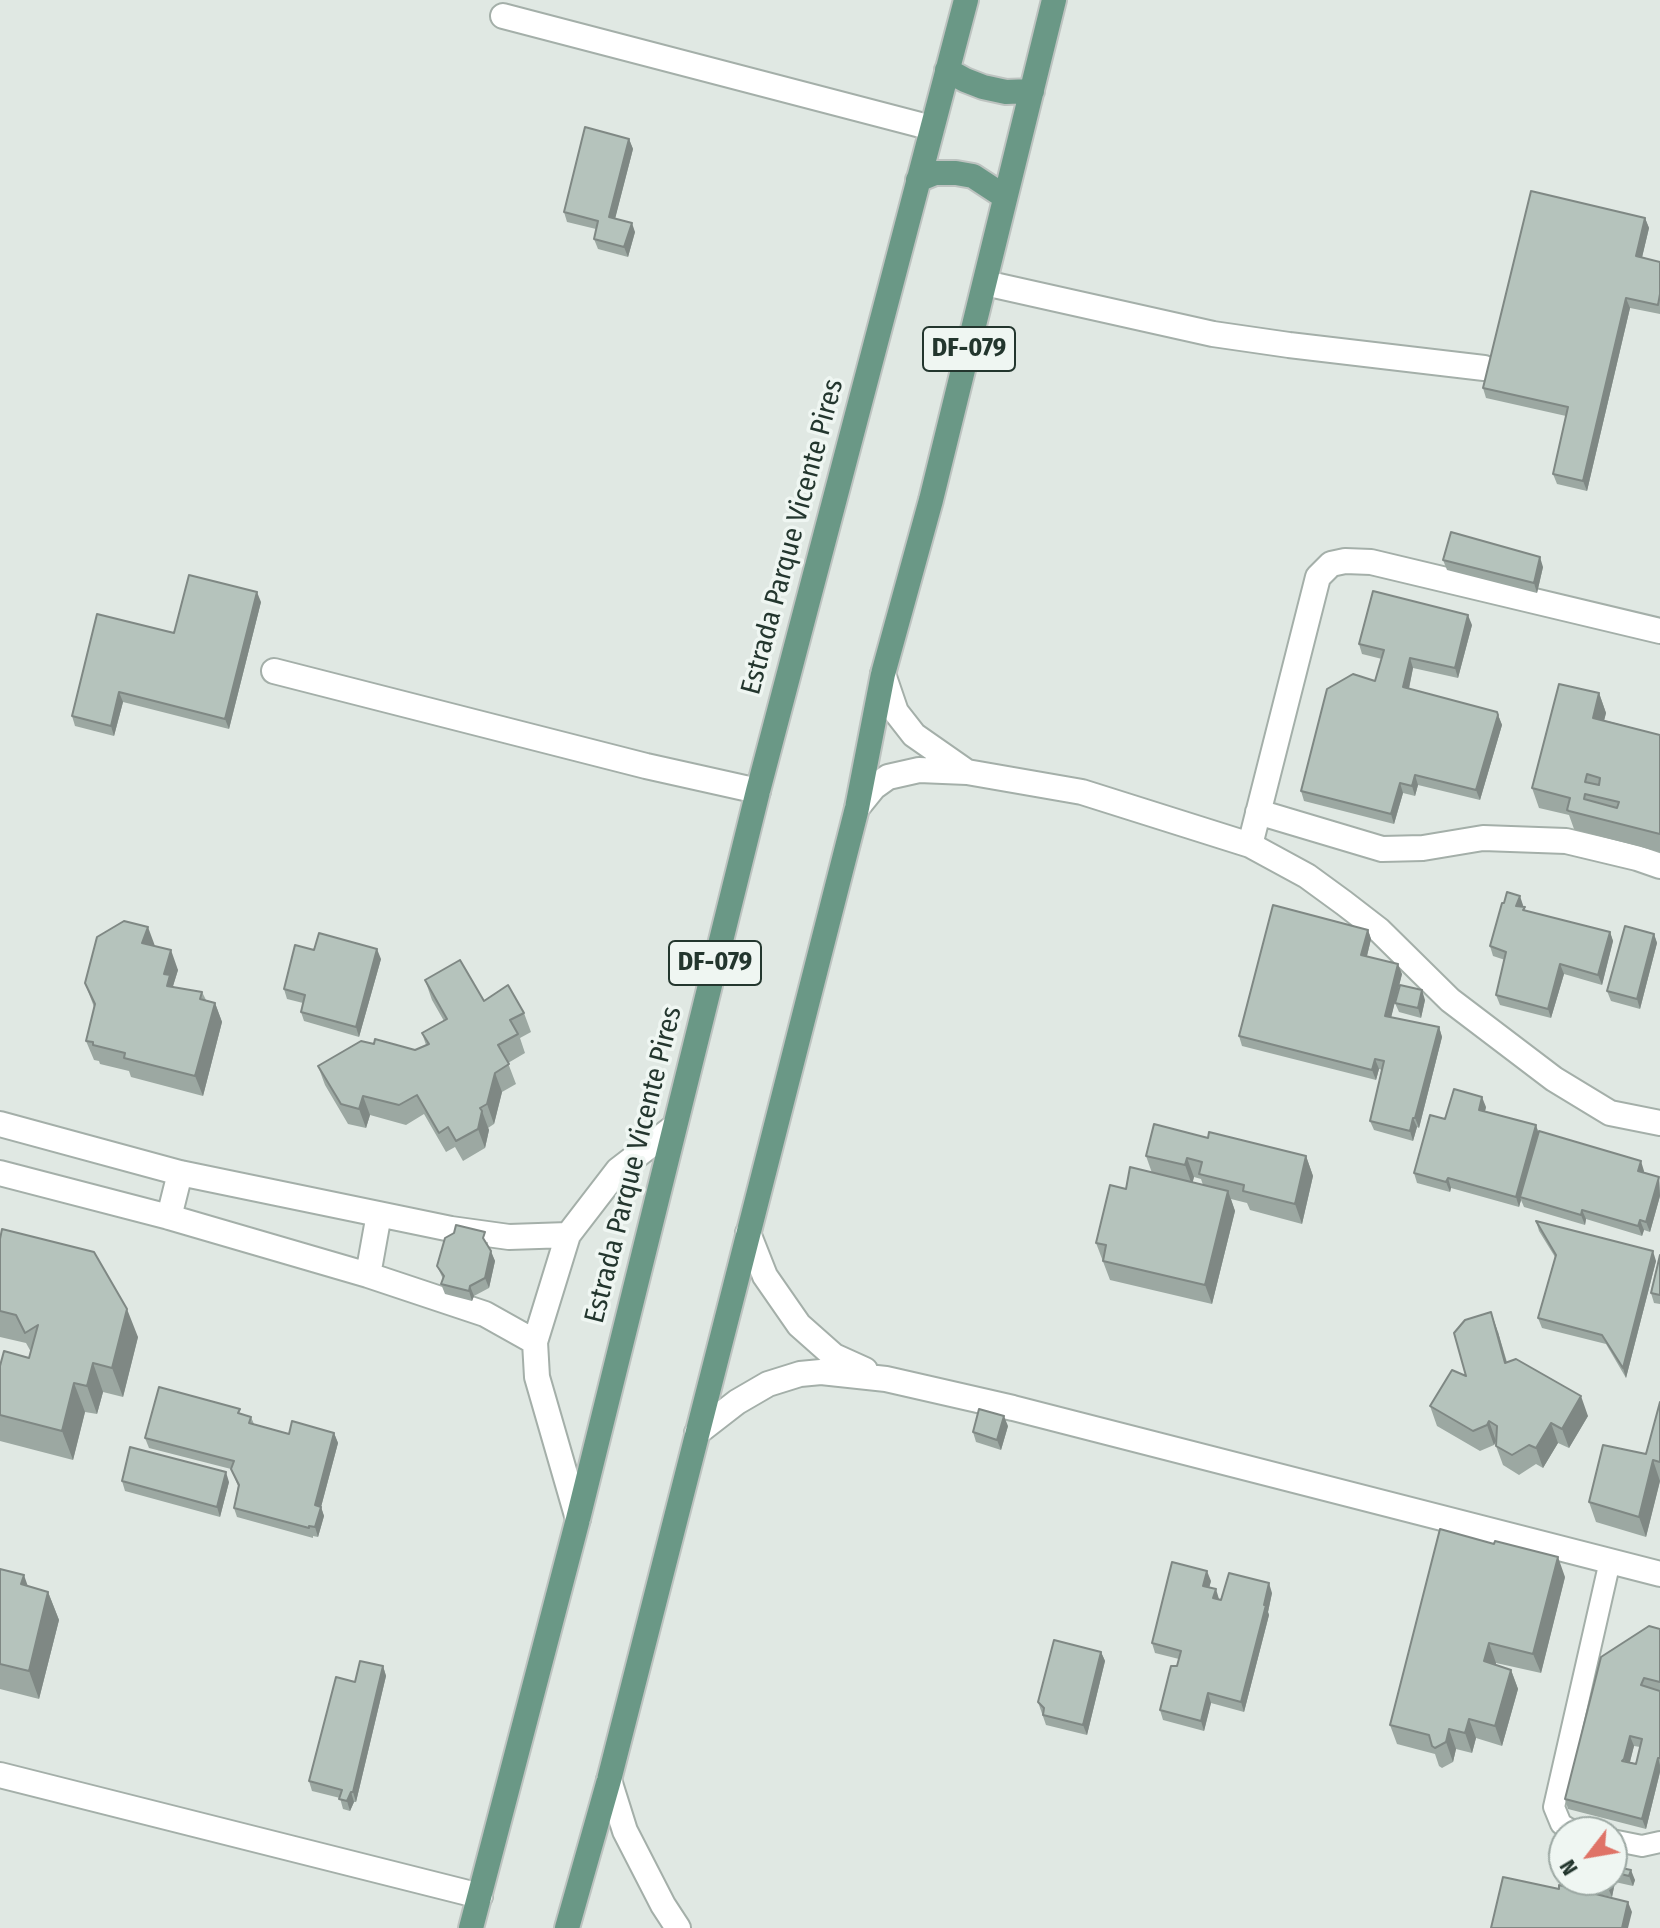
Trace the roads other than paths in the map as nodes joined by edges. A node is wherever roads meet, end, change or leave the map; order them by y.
1 (966, 0) edge
2 (1054, 0) edge
3 (503, 16) dead end
4 (947, 70) junction
5 (1032, 91) junction
6 (932, 128) junction
7 (918, 180) junction
8 (1005, 197) junction
9 (985, 283) junction
10 (1484, 368) edge
11 (1660, 631) edge
12 (274, 671) dead end
13 (883, 674) junction
14 (967, 772) junction
15 (758, 791) junction
16 (857, 808) junction
17 (1258, 812) junction
18 (1250, 845) junction
19 (1660, 866) edge
20 (1660, 1123) edge
21 (0, 1124) edge
22 (674, 1127) junction
23 (0, 1173) edge
24 (180, 1173) junction
25 (379, 1214) junction
26 (169, 1217) junction
27 (748, 1233) junction
28 (568, 1235) junction
29 (368, 1275) junction
30 (535, 1342) junction
31 (886, 1379) junction
32 (697, 1433) junction
33 (578, 1519) junction
34 (1610, 1561) junction
35 (1660, 1574) edge
36 (0, 1775) edge
37 (609, 1780) junction
38 (1558, 1816) edge
39 (1660, 1842) edge
40 (1628, 1843) edge
41 (480, 1896) junction
42 (471, 1928) edge
43 (567, 1928) edge
44 (678, 1928) edge

1 - 4 main road, Estrada Parque Vicente Pires / DF-079
2 - 5 main road, DF-079
3 - 6 street
4 - 5 main road
4 - 6 main road, Estrada Parque Vicente Pires / DF-079
5 - 8 main road, DF-079
6 - 7 main road, Estrada Parque Vicente Pires / DF-079
7 - 8 main road
7 - 15 main road, Estrada Parque Vicente Pires / DF-079
8 - 9 main road, DF-079
9 - 10 street
9 - 13 main road, DF-079
11 - 17 street
12 - 15 street
13 - 14 street
13 - 16 main road, DF-079
14 - 16 street
14 - 18 street
15 - 22 main road, Estrada Parque Vicente Pires / DF-079
16 - 27 main road, DF-079
17 - 18 street
17 - 19 street
18 - 20 street
21 - 24 street
22 - 28 street
22 - 33 main road, Estrada Parque Vicente Pires / DF-079
23 - 26 street
24 - 25 street
24 - 26 street
25 - 28 street
25 - 29 street
26 - 29 street
27 - 31 street
27 - 32 main road, DF-079
28 - 30 street
29 - 30 street
30 - 33 street
31 - 32 street
31 - 34 street
32 - 37 main road, DF-079
33 - 41 main road, Estrada Parque Vicente Pires / DF-079
34 - 35 street
34 - 38 lane
36 - 41 street
37 - 43 main road, DF-079
37 - 44 street
39 - 40 lane
41 - 42 main road, Estrada Parque Vicente Pires / DF-079

